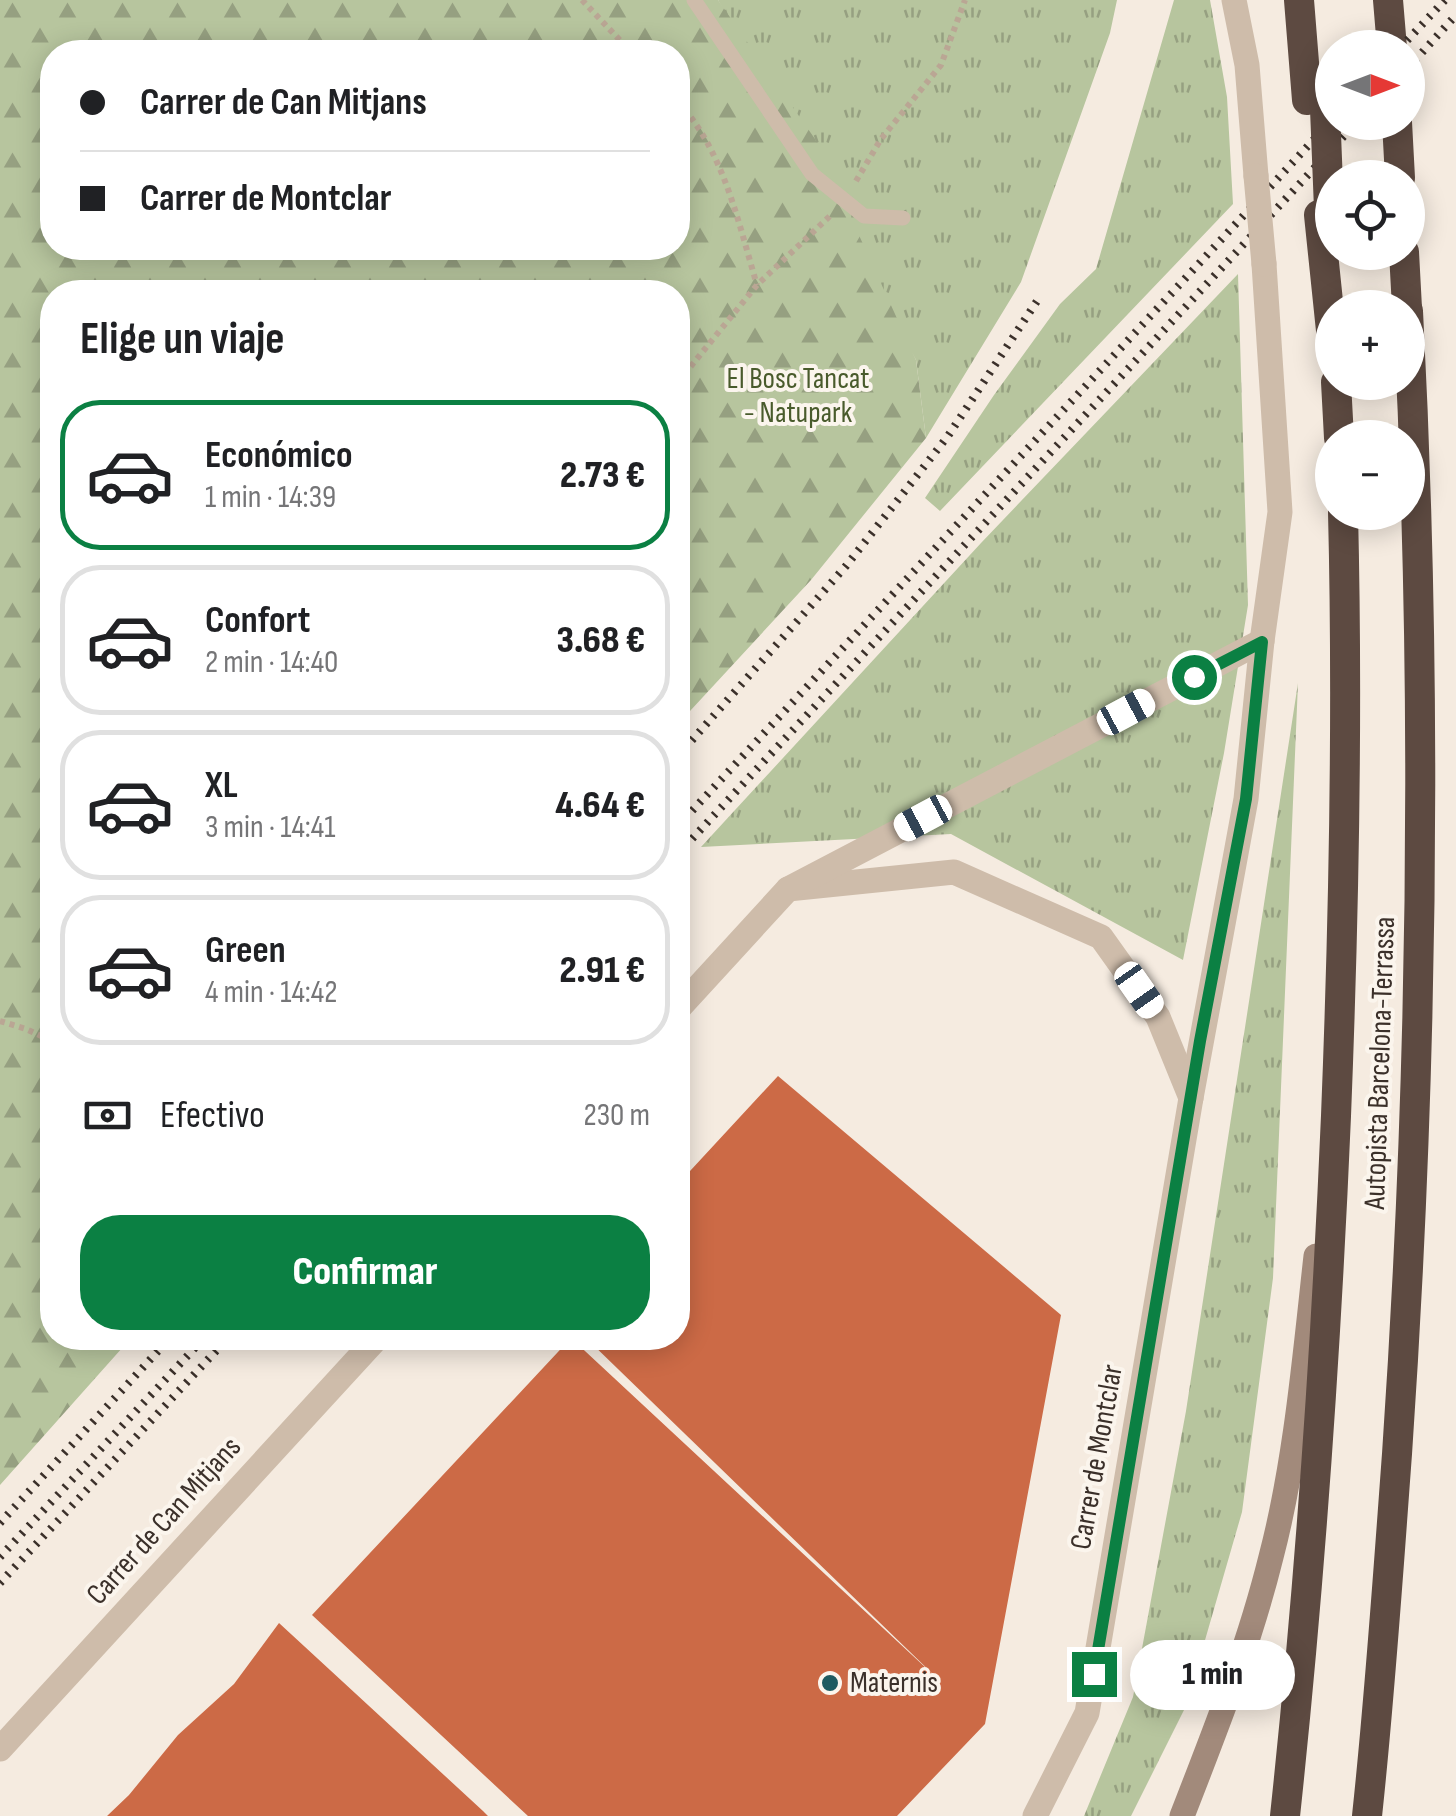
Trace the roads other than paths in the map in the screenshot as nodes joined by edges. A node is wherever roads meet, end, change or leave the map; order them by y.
1 (694, 0) edge
2 (1234, 0) edge
3 (1299, 0) edge
4 (1319, 0) edge
5 (1318, 30) edge
6 (1315, 87) edge
7 (902, 218) dead end
8 (1412, 400) edge
9 (1342, 530) edge
10 (1262, 642) junction
11 (788, 889) junction
12 (690, 997) edge
13 (1339, 1052) junction
14 (1190, 1098) junction
15 (366, 1350) edge
16 (0, 1749) edge
17 (1035, 1816) edge
18 (1182, 1816) edge
19 (1285, 1816) edge
20 (1367, 1816) edge

1 - 7 lane
2 - 10 street, Carrer de Montclar, bridge
3 - 6 highway
4 - 5 highway
8 - 20 highway, Autopista Barcelona-Terrassa
9 - 13 highway
10 - 11 street
10 - 14 street, Carrer de Montclar
11 - 12 street
11 - 14 street
13 - 18 main road
13 - 19 highway
14 - 17 street, Carrer de Montclar
15 - 16 street, Carrer de Can Mitjans

